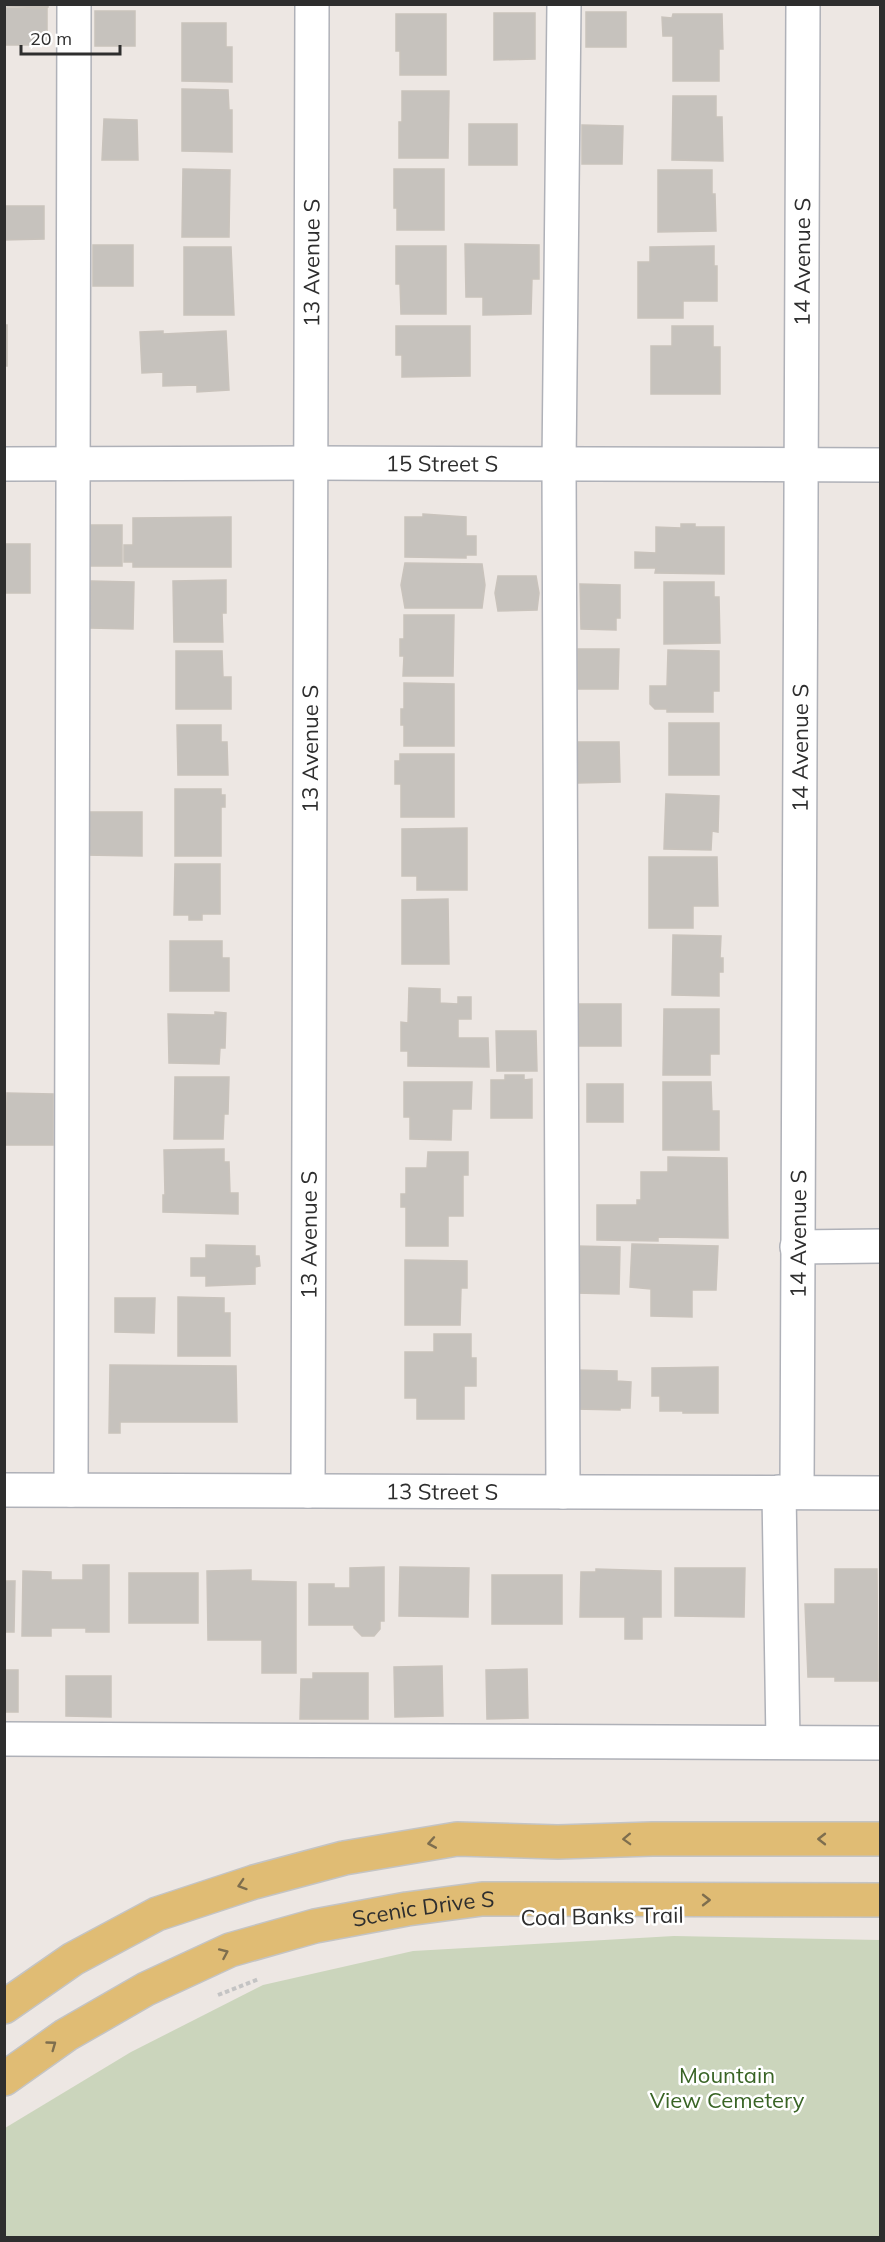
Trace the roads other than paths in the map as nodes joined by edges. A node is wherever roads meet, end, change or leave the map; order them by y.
1 (74, 4) edge
2 (312, 4) edge
3 (564, 4) edge
4 (803, 4) edge
5 (310, 463) junction
6 (4, 464) edge
7 (72, 464) junction
8 (559, 464) junction
9 (801, 464) junction
10 (880, 465) edge
11 (880, 1246) edge
12 (797, 1247) junction
13 (4, 1490) edge
14 (71, 1490) junction
15 (308, 1491) junction
16 (563, 1492) junction
17 (788, 1492) junction
18 (880, 1493) edge
19 (4, 1739) edge
20 (783, 1742) junction
21 (880, 1743) edge
22 (880, 1839) edge
23 (880, 1900) edge
24 (4, 2007) edge
25 (4, 2079) edge

1 - 7 street
2 - 5 street, 13 Avenue S
3 - 8 street
4 - 9 street, 14 Avenue S
5 - 7 street, 15 Street S
5 - 8 street, 15 Street S
5 - 15 street, 13 Avenue S
6 - 7 street, 15 Street S
7 - 14 street
8 - 9 street, 15 Street S
8 - 16 street
9 - 10 street, 15 Street S
9 - 12 street, 14 Avenue S
11 - 12 street
12 - 17 street, 14 Avenue S
13 - 14 street, 13 Street S
14 - 15 street, 13 Street S
15 - 16 street, 13 Street S
16 - 17 street, 13 Street S
17 - 18 street, 13 Street S
17 - 20 street, 14 Avenue S
19 - 20 street
20 - 21 street
22 -> 24 main road
25 -> 23 main road, Scenic Drive S

